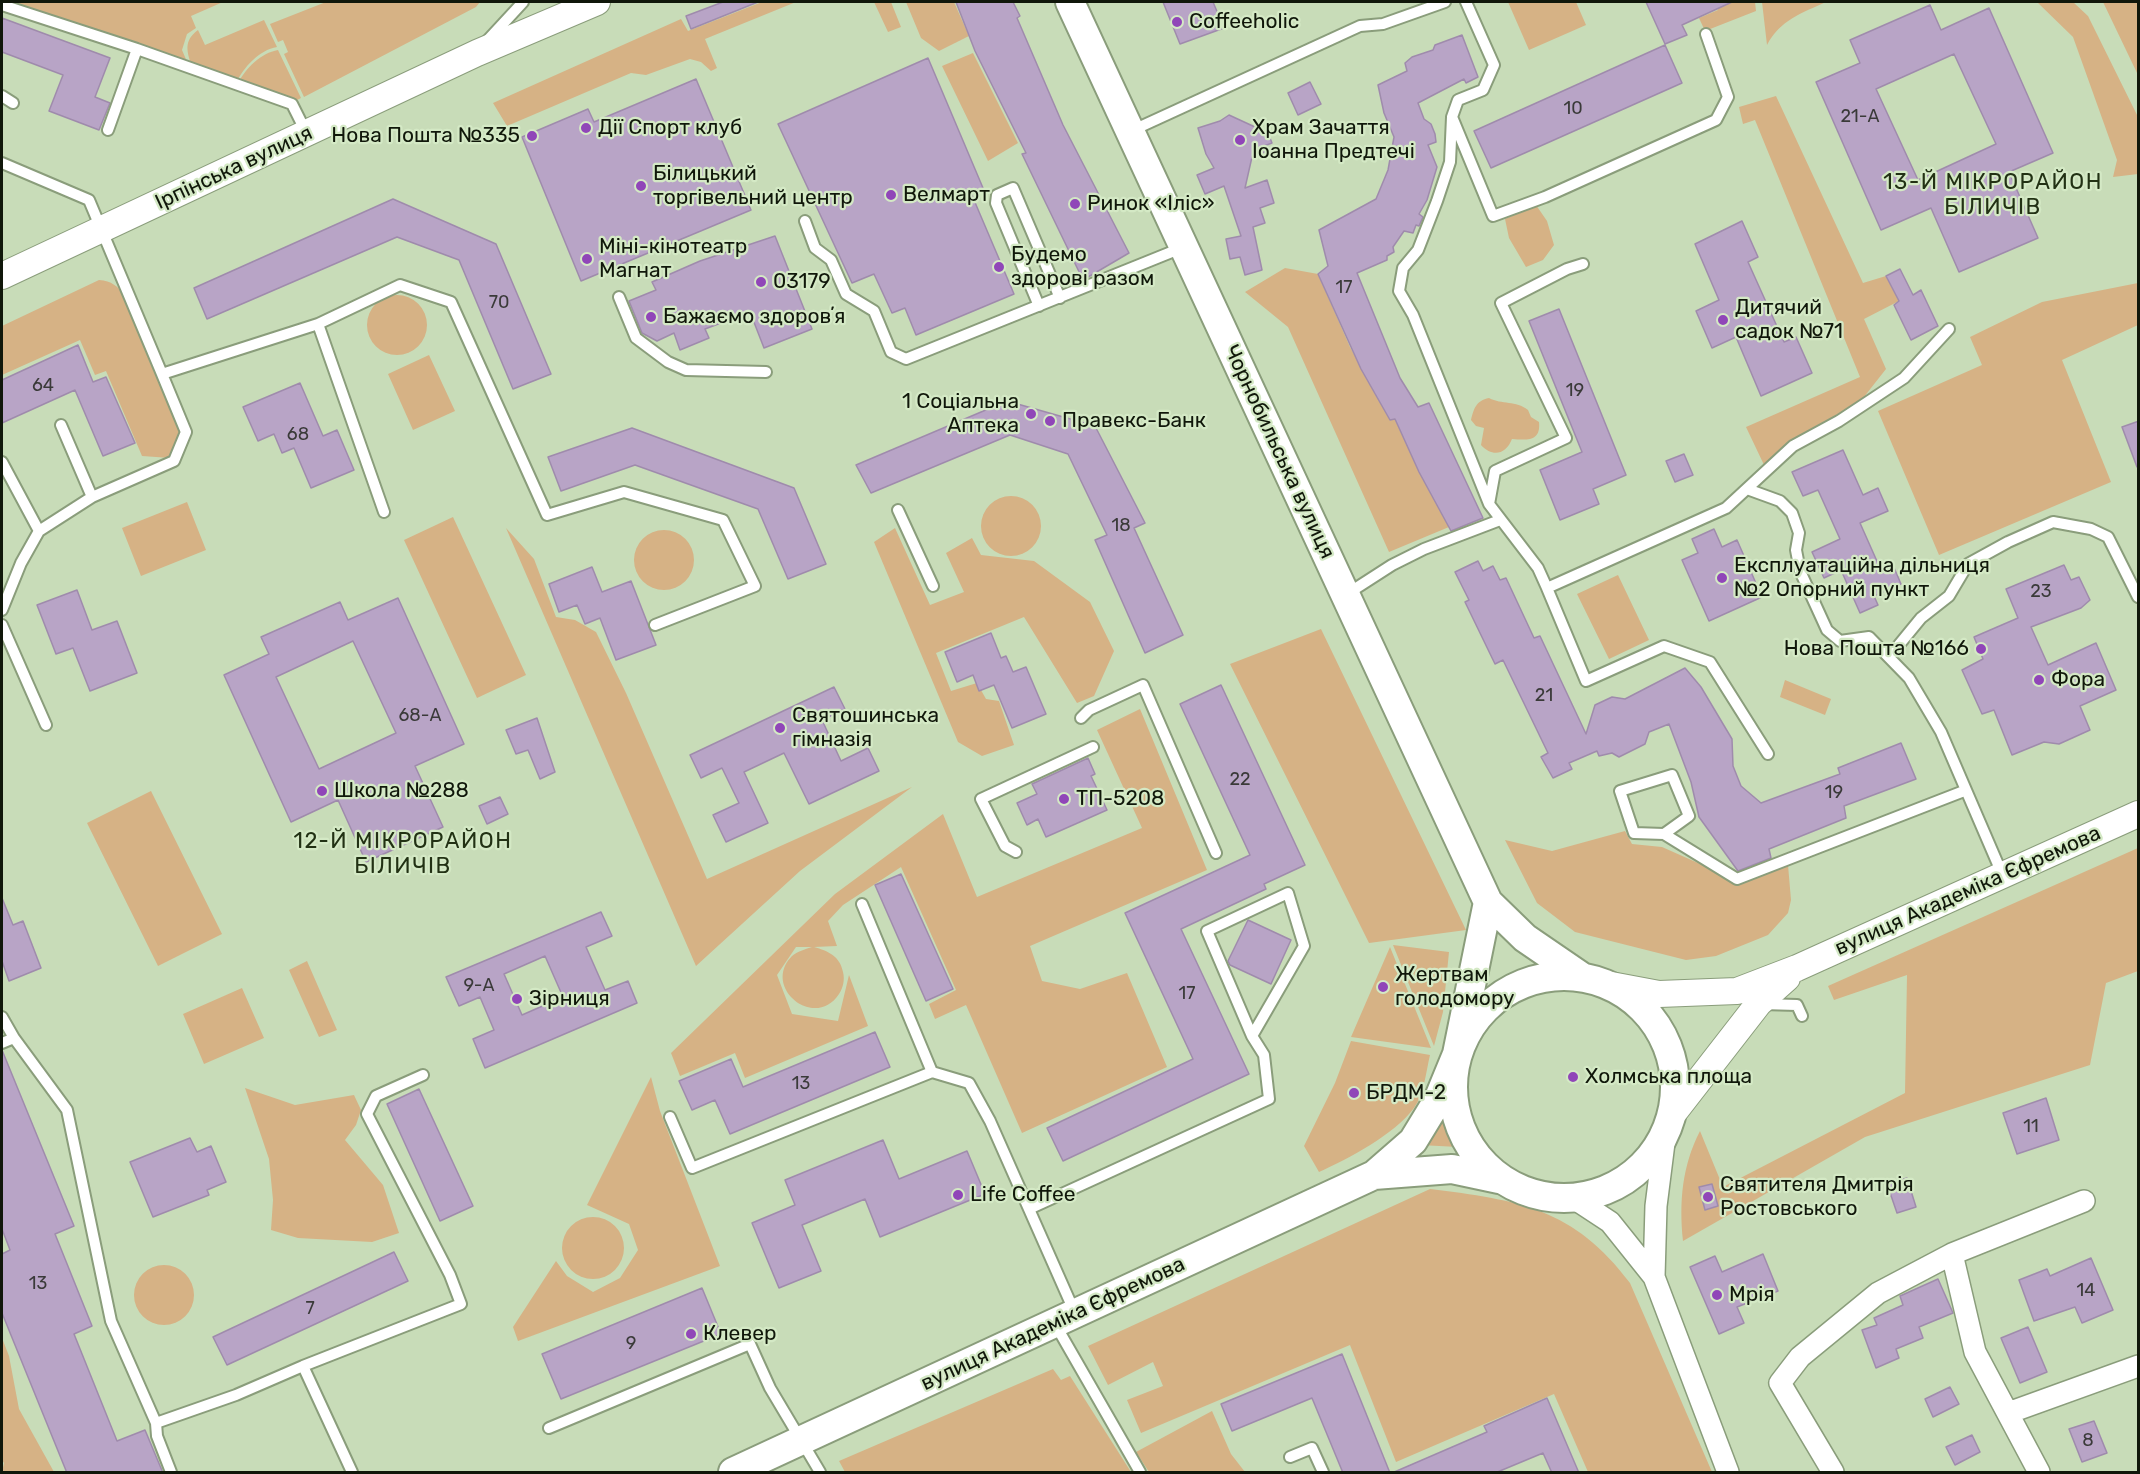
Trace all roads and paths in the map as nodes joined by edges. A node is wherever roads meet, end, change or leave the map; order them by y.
1 (524, 2) edge
2 (1070, 2) edge
3 (1445, 2) edge
4 (1466, 2) edge
5 (590, 3) edge
6 (2, 5) edge
7 (1706, 34) dead end
8 (137, 49) junction
9 (477, 53) junction
10 (2, 96) edge
11 (13, 103) dead end
12 (1452, 117) junction
13 (108, 130) dead end
14 (1131, 131) junction
15 (307, 134) junction
16 (2, 163) edge
17 (805, 221) dead end
18 (102, 229) junction
19 (1184, 247) junction
20 (1583, 264) dead end
21 (2, 276) edge
22 (619, 297) dead end
23 (1060, 298) junction
24 (1040, 306) junction
25 (318, 324) junction
26 (1949, 329) dead end
27 (766, 372) dead end
28 (162, 374) junction
29 (61, 425) dead end
30 (2, 462) edge
31 (1747, 489) junction
32 (92, 496) junction
33 (1489, 504) junction
34 (898, 510) dead end
35 (384, 512) dead end
36 (1500, 520) junction
37 (39, 531) junction
38 (933, 586) dead end
39 (1547, 588) junction
40 (1346, 596) junction
41 (2139, 597) edge
42 (2, 610) edge
43 (2, 625) edge
44 (655, 625) dead end
45 (1889, 657) junction
46 (1081, 718) dead end
47 (46, 725) dead end
48 (1093, 747) dead end
49 (1768, 754) dead end
50 (1964, 791) junction
51 (2139, 814) edge
52 (1664, 834) junction
53 (1016, 852) dead end
54 (1216, 853) dead end
55 (2003, 876) junction
56 (1488, 902) junction
57 (862, 904) dead end
58 (1797, 968) junction
59 (1582, 977) junction
60 (1611, 985) junction
61 (1759, 1003) junction
62 (1802, 1016) dead end
63 (2, 1017) edge
64 (1252, 1036) junction
65 (14, 1038) junction
66 (2, 1042) edge
67 (1457, 1054) junction
68 (932, 1072) junction
69 (423, 1075) dead end
70 (670, 1117) dead end
71 (1669, 1125) junction
72 (1374, 1175) junction
73 (1501, 1180) junction
74 (1575, 1198) junction
75 (2084, 1201) dead end
76 (1029, 1209) junction
77 (1952, 1254) junction
78 (1654, 1276) junction
79 (1065, 1319) junction
80 (303, 1366) junction
81 (2139, 1366) edge
82 (2008, 1413) junction
83 (156, 1423) junction
84 (549, 1428) dead end
85 (803, 1441) junction
86 (1290, 1457) dead end
87 (1825, 1470) edge
88 (171, 1473) edge
89 (352, 1473) edge
90 (733, 1473) edge
91 (820, 1473) edge
92 (1140, 1473) edge
93 (1323, 1473) edge
94 (1728, 1473) edge
95 (2040, 1473) edge

1 - 9 lane
2 - 14 main road, Чорнобильська вулиця
3 - 14 lane
4 - 12 lane
5 - 9 street, Ірпінська вулиця
6 - 8 lane
7 - 12 lane
8 - 13 lane
8 - 15 lane
9 - 15 street, Ірпінська вулиця
10 - 11 lane
12 - 33 lane
14 - 19 main road, Чорнобильська вулиця
15 - 18 street, Ірпінська вулиця
16 - 18 lane
17 - 24 lane
18 - 21 street, Ірпінська вулиця
18 - 28 lane
19 - 23 lane
19 - 40 main road, Чорнобильська вулиця
20 - 33 lane
22 - 27 lane
23 - 24 lane
23 - 24 lane
25 - 28 lane
25 - 35 lane
25 - 44 lane
26 - 31 lane
28 - 32 lane
29 - 32 lane
30 - 37 lane
31 - 39 lane
31 - 45 lane
32 - 37 lane
33 - 36 lane
34 - 38 lane
36 - 39 lane
36 - 40 lane
37 - 42 lane
39 - 49 lane
40 - 56 main road, Чорнобильська вулиця
41 - 45 lane
43 - 47 lane
45 - 50 lane
46 - 54 lane
48 - 53 lane
50 - 52 lane
50 - 55 lane
51 - 55 street, вулиця Академіка Єфремова
52 - 52 lane
55 - 58 street, вулиця Академіка Єфремова
56 - 59 main road, Чорнобильська вулиця
56 - 67 main road
57 - 68 lane
58 - 60 street, вулиця Академіка Єфремова
58 - 61 street, вулиця Академіка Єфремова
59 - 60 main road
59 - 67 main road
60 - 71 main road
61 - 62 lane
61 - 71 street, вулиця Академіка Єфремова
63 - 65 lane
64 - 64 lane
64 - 76 lane
65 - 66 lane
65 - 83 lane
67 - 72 main road, вулиця Академіка Єфремова
67 - 73 main road
68 - 70 lane
68 - 76 lane
69 - 80 lane
71 - 74 main road
71 - 78 street
72 - 73 main road, вулиця Академіка Єфремова
72 - 79 main road, вулиця Академіка Єфремова
73 - 74 main road
74 - 78 street
75 - 77 street
76 - 79 lane
77 - 82 street
77 - 87 street
78 - 94 street
79 - 85 main road, вулиця Академіка Єфремова
79 - 92 lane
80 - 83 lane
80 - 89 lane
81 - 82 street
82 - 95 street
83 - 88 lane
84 - 85 lane
85 - 90 main road, вулиця Академіка Єфремова
85 - 91 lane
86 - 93 lane

